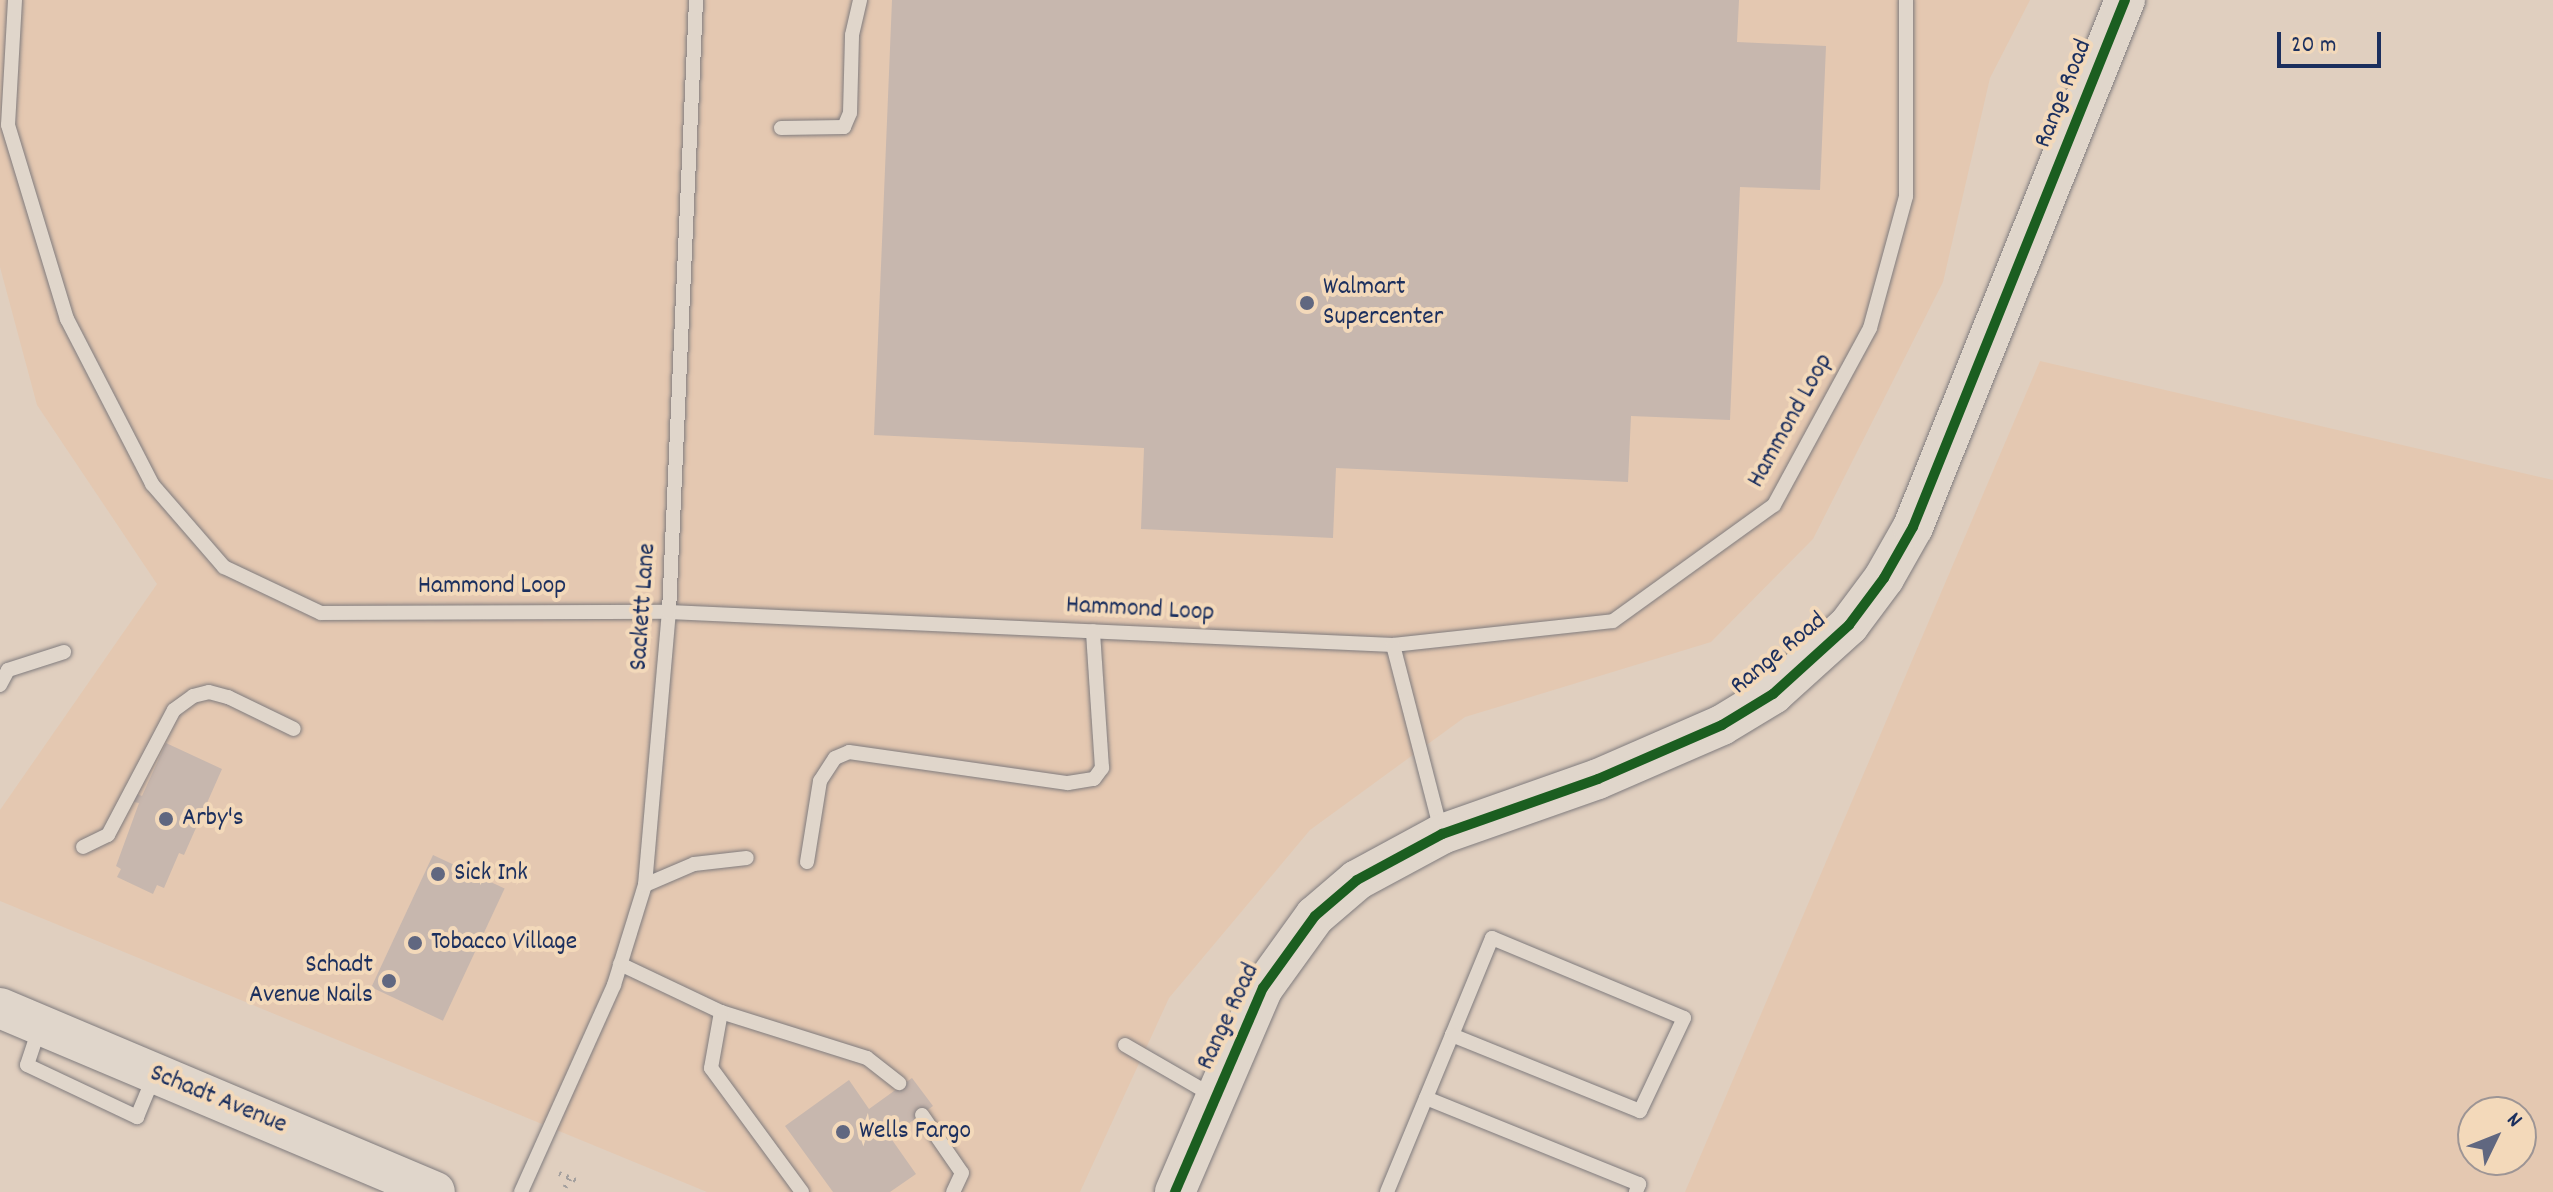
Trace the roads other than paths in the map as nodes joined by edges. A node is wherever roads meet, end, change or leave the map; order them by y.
1 (15, 0) edge
2 (696, 0) edge
3 (860, 0) edge
4 (1906, 0) edge
5 (2125, 0) edge
6 (781, 128) dead end
7 (669, 612) junction
8 (1093, 631) junction
9 (1393, 645) junction
10 (64, 652) dead end
11 (0, 685) edge
12 (294, 729) dead end
13 (1442, 834) junction
14 (83, 847) dead end
15 (747, 858) dead end
16 (807, 862) dead end
17 (645, 885) junction
18 (620, 964) junction
19 (0, 1008) edge
20 (721, 1012) junction
21 (1452, 1035) junction
22 (1125, 1045) dead end
23 (899, 1083) dead end
24 (1216, 1097) junction
25 (1426, 1098) junction
26 (922, 1115) dead end
27 (435, 1192) edge
28 (521, 1192) edge
29 (802, 1192) edge
30 (953, 1192) edge
31 (1175, 1192) edge
32 (1387, 1192) edge
33 (1636, 1192) edge

1 - 7 lane, Hammond Loop
2 - 7 lane, Sackett Lane
3 - 6 lane
4 - 9 lane, Hammond Loop
5 - 13 street, Range Road
7 - 8 lane, Hammond Loop
7 - 17 lane, Sackett Lane
8 - 9 lane, Hammond Loop
8 - 16 lane
9 - 13 lane
10 - 11 lane
12 - 14 lane
13 - 24 street, Range Road
15 - 17 lane
17 - 18 lane, Sackett Lane
18 - 20 lane
18 - 28 lane, Sackett Lane
19 - 27 street, Schadt Avenue
20 - 23 lane
20 - 29 lane
21 - 21 lane
21 - 25 lane
22 - 24 lane
24 - 31 street, Range Road
25 - 32 lane
25 - 33 lane
26 - 30 lane

